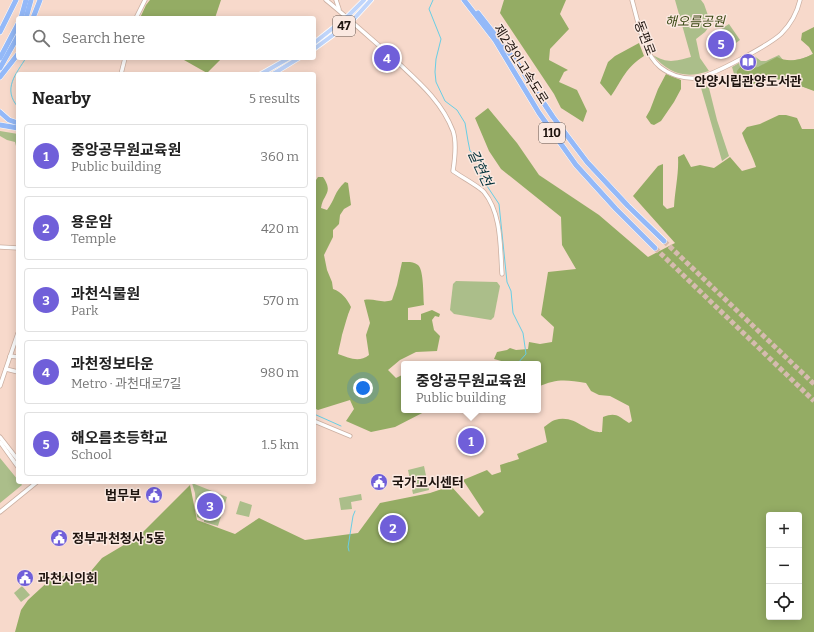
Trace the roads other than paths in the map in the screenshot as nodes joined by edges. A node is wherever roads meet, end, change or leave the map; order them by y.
1 (16, 0) edge
2 (26, 0) edge
3 (31, 0) edge
4 (39, 0) edge
5 (144, 0) edge
6 (326, 0) edge
7 (336, 0) edge
8 (364, 0) edge
9 (371, 0) edge
10 (632, 0) edge
11 (800, 0) edge
12 (466, 1) edge
13 (339, 10) junction
14 (21, 16) edge
15 (27, 16) edge
16 (34, 16) edge
17 (137, 16) edge
18 (347, 16) junction
19 (352, 20) junction
20 (16, 28) edge
21 (0, 32) edge
22 (16, 40) edge
23 (316, 41) edge
24 (316, 47) edge
25 (16, 57) edge
26 (0, 58) edge
27 (124, 60) edge
28 (285, 60) edge
29 (296, 60) edge
30 (0, 68) edge
31 (122, 72) edge
32 (264, 72) edge
33 (276, 72) edge
34 (0, 77) edge
35 (0, 112) edge
36 (16, 122) edge
37 (0, 125) edge
38 (16, 128) edge
39 (664, 241) tunnel mouth
40 (0, 247) edge
41 (16, 248) edge
42 (655, 248) tunnel mouth
43 (502, 274) dead end
44 (16, 339) edge
45 (10, 356) junction
46 (16, 357) edge
47 (6, 369) junction
48 (16, 372) edge
49 (0, 386) edge
50 (316, 422) edge
51 (0, 436) edge
52 (350, 436) dead end
53 (0, 442) edge
54 (16, 457) edge
55 (16, 464) edge
56 (30, 484) edge
57 (0, 512) edge

1 - 21 highway
2 - 14 highway
3 - 15 highway
4 - 16 highway
5 - 17 street
6 - 13 street
7 - 13 street
8 - 18 main road
9 - 19 main road, 47
10 - 11 street, 동편로
12 - 39 highway, 제2경인고속도로 / 110
12 - 42 highway, 제2경인고속도로 / 110
13 - 18 street
18 - 19 street
18 - 23 main road
19 - 24 main road, 47
19 - 43 street
20 - 26 highway
22 - 30 highway
25 - 34 highway
27 - 31 street
28 - 32 main road
29 - 33 main road
35 - 36 highway
37 - 38 highway
40 - 41 street
44 - 45 street
45 - 46 street
45 - 47 street
47 - 48 street
47 - 49 street
50 - 52 street
51 - 54 street
53 - 55 street
56 - 57 street

